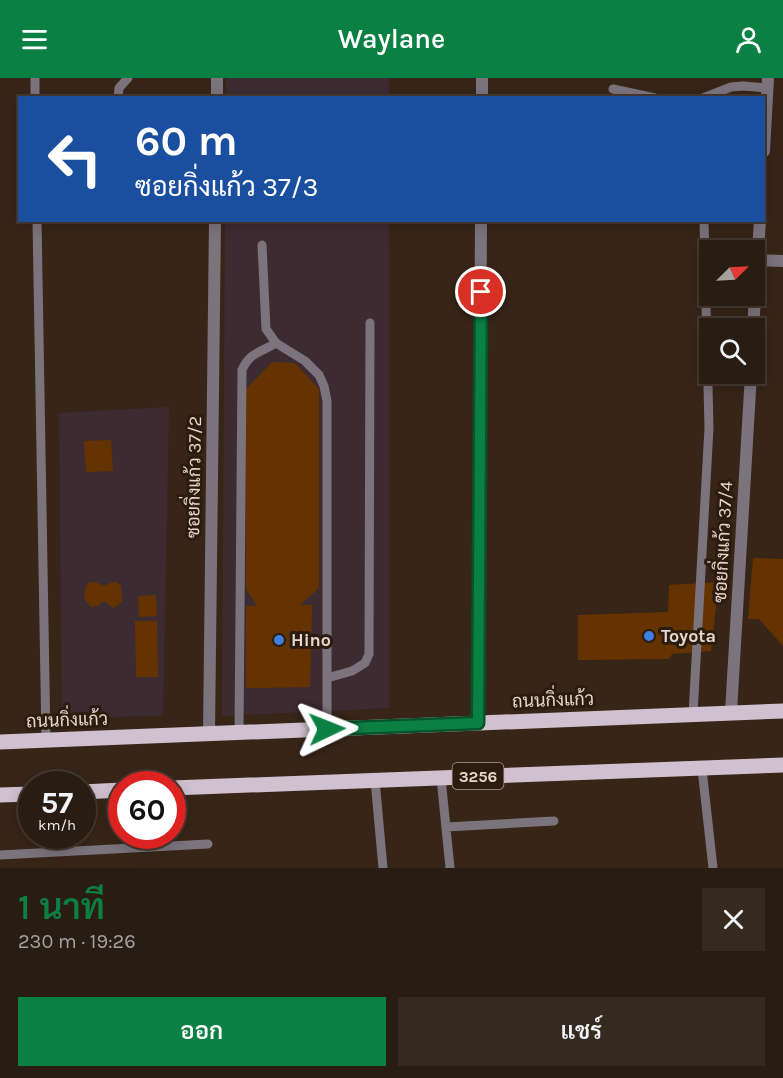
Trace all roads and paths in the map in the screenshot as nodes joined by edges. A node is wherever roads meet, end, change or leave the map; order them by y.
1 (35, 78) edge
2 (128, 78) edge
3 (217, 78) edge
4 (482, 78) edge
5 (767, 83) edge
6 (612, 89) dead end
7 (35, 96) edge
8 (118, 96) edge
9 (217, 96) edge
10 (482, 96) edge
11 (645, 96) edge
12 (708, 96) edge
13 (765, 128) edge
14 (37, 222) edge
15 (215, 222) edge
16 (481, 222) edge
17 (704, 222) edge
18 (760, 222) edge
19 (758, 240) edge
20 (262, 245) dead end
21 (765, 260) edge
22 (783, 261) edge
23 (370, 323) dead end
24 (276, 343) junction
25 (750, 384) edge
26 (327, 678) junction
27 (783, 711) edge
28 (731, 712) junction
29 (693, 714) junction
30 (478, 723) junction
31 (327, 729) junction
32 (239, 732) junction
33 (210, 734) junction
34 (46, 740) junction
35 (0, 742) edge
36 (783, 765) edge
37 (702, 769) junction
38 (441, 778) junction
39 (375, 780) junction
40 (186, 787) edge
41 (18, 794) edge
42 (0, 795) edge
43 (554, 821) dead end
44 (446, 827) junction
45 (208, 844) dead end
46 (0, 855) edge
47 (383, 868) edge
48 (450, 868) edge
49 (713, 868) edge

1 - 7 lane
2 - 8 lane
3 - 9 street
4 - 10 street
5 - 12 lane
5 - 13 street
6 - 11 lane
14 - 34 lane
15 - 33 street, ซอยกิ่งแก้ว 37/2
16 - 30 street
17 - 29 lane
18 - 19 street
20 - 24 lane
21 - 22 street
23 - 26 lane
24 - 26 lane
24 - 32 lane
25 - 28 street, ซอยกิ่งแก้ว 37/4
26 - 31 lane
27 - 28 main road, ถนนกิ่งแก้ว
28 - 29 main road, ถนนกิ่งแก้ว
29 - 30 main road, ถนนกิ่งแก้ว
30 - 31 main road, ถนนกิ่งแก้ว
31 - 32 main road, ถนนกิ่งแก้ว
32 - 33 main road, ถนนกิ่งแก้ว
33 - 34 main road, ถนนกิ่งแก้ว
34 - 35 main road, ถนนกิ่งแก้ว
36 - 37 main road, 3256
37 - 38 main road, 3256
37 - 49 lane
38 - 39 main road, 3256
38 - 44 lane
39 - 40 main road, 3256
39 - 47 lane
41 - 42 main road
43 - 44 lane
44 - 48 lane
45 - 46 lane

